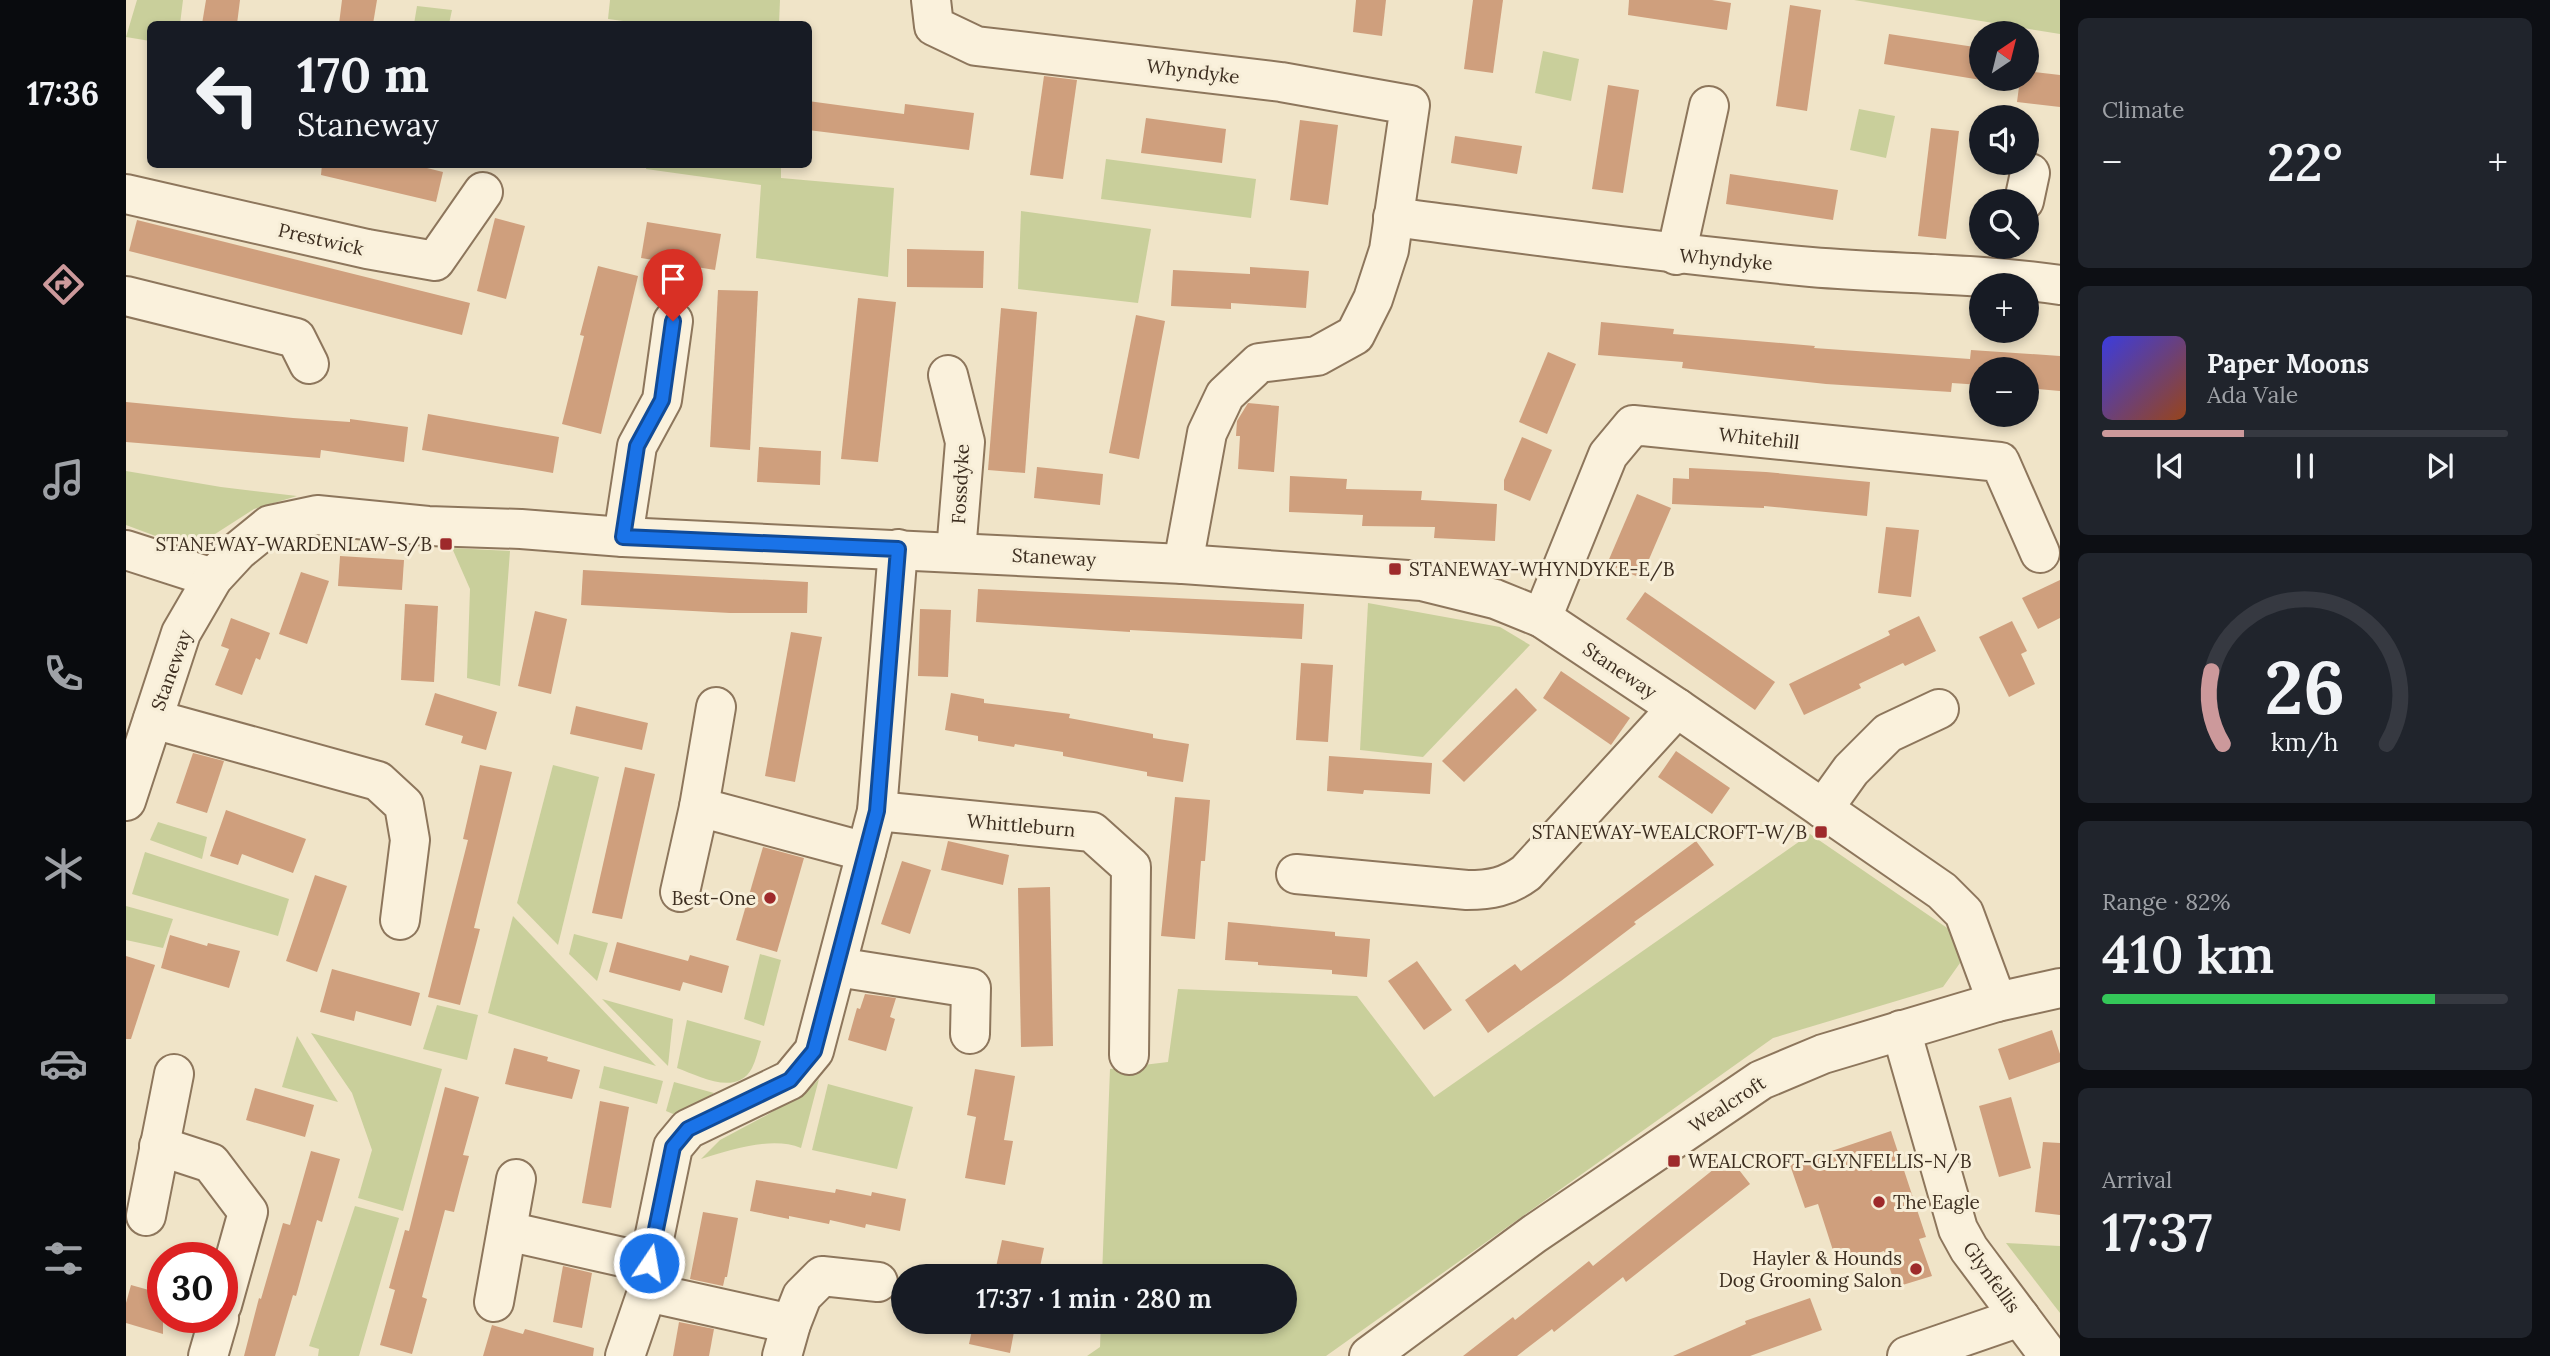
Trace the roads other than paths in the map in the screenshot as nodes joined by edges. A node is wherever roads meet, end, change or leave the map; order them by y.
1 (931, 0) edge
2 (1709, 106) dead end
3 (483, 192) dead end
4 (126, 194) edge
5 (1393, 217) junction
6 (1676, 255) junction
7 (2010, 262) edge
8 (2060, 285) edge
9 (126, 296) edge
10 (673, 321) dead end
11 (309, 364) dead end
12 (948, 375) dead end
13 (623, 537) junction
14 (898, 549) junction
15 (126, 550) edge
16 (956, 552) junction
17 (2040, 553) dead end
18 (1183, 564) junction
19 (213, 578) junction
20 (1542, 618) junction
21 (716, 706) dead end
22 (1677, 708) junction
23 (1939, 709) dead end
24 (153, 719) junction
25 (126, 801) edge
26 (699, 807) junction
27 (1823, 809) junction
28 (877, 811) junction
29 (866, 852) junction
30 (1296, 874) dead end
31 (680, 892) dead end
32 (400, 920) dead end
33 (837, 967) junction
34 (2060, 988) edge
35 (1997, 1002) junction
36 (1901, 1030) junction
37 (970, 1034) dead end
38 (1129, 1055) dead end
39 (174, 1074) dead end
40 (159, 1146) junction
41 (516, 1179) dead end
42 (146, 1216) dead end
43 (507, 1231) junction
44 (238, 1248) edge
45 (648, 1277) junction
46 (877, 1282) dead end
47 (494, 1302) dead end
48 (2020, 1317) junction
49 (215, 1333) edge
50 (786, 1340) edge
51 (208, 1356) edge
52 (625, 1356) edge
53 (1369, 1356) edge
54 (1907, 1356) edge
55 (2049, 1356) edge

1 - 5 street, Whyndyke
2 - 6 street
3 - 4 street, Prestwick
5 - 6 street, Whyndyke
5 - 18 street, Whyndyke
6 - 7 street, Whyndyke
7 - 8 street, Whyndyke
9 - 11 street
10 - 13 street
12 - 16 street, Fossdyke
13 - 14 street, Staneway
13 - 19 street, Staneway
14 - 16 street, Staneway
14 - 28 street
15 - 19 street
16 - 18 street, Staneway
17 - 20 street, Whitehill
18 - 20 street, Staneway
19 - 24 street, Staneway
20 - 22 street, Staneway
21 - 26 street
22 - 27 street, Staneway
22 - 30 street
23 - 27 street
24 - 25 street, Staneway
24 - 32 street
26 - 29 street
26 - 31 street
27 - 35 street, Staneway
28 - 29 street
28 - 38 street, Whittleburn
29 - 33 street
33 - 37 street
33 - 45 street
34 - 35 street, Wealcroft
35 - 36 street, Wealcroft
36 - 48 street, Glynfellis
36 - 53 street, Wealcroft
39 - 40 street
40 - 42 street
40 - 44 street
41 - 43 street
43 - 45 street
43 - 47 street
45 - 50 street
45 - 52 street
46 - 50 street
48 - 54 street
48 - 55 street, Glynfellis
49 - 51 street

